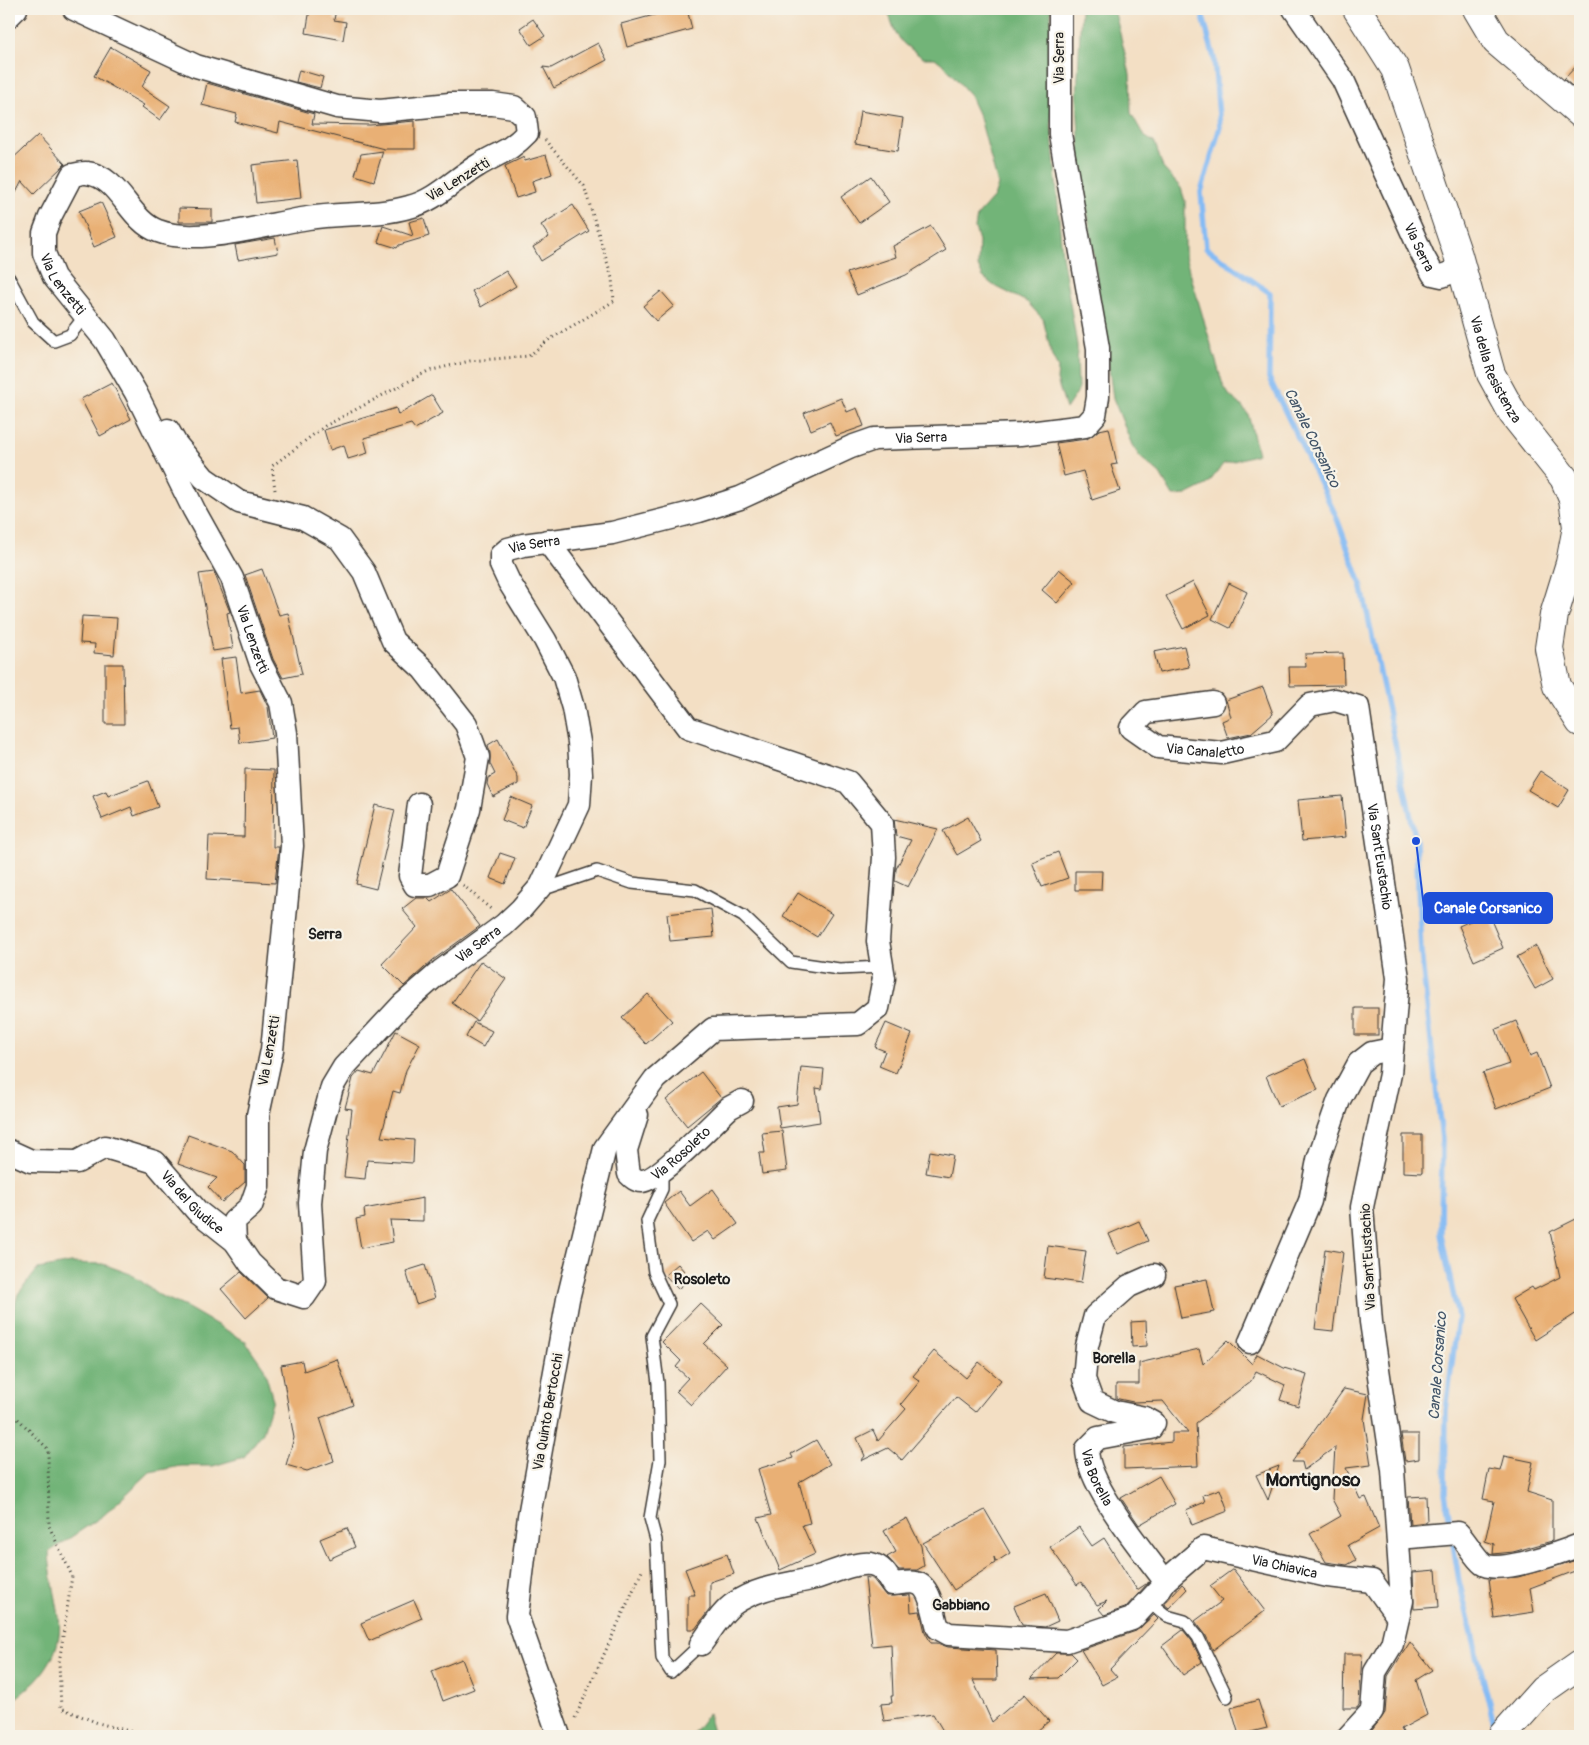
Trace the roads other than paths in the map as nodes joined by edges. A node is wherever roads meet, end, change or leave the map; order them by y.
1 (16, 9) edge
2 (74, 9) edge
3 (1060, 9) edge
4 (1294, 9) edge
5 (1356, 9) edge
6 (1476, 9) edge
7 (9, 16) edge
8 (1580, 113) edge
9 (1462, 268) junction
10 (9, 278) edge
11 (84, 318) junction
12 (105, 340) junction
13 (547, 541) junction
14 (1213, 703) dead end
15 (1358, 708) joint
16 (1580, 722) edge
17 (420, 804) dead end
18 (537, 891) junction
19 (883, 967) junction
20 (1392, 1049) junction
21 (642, 1097) junction
22 (742, 1101) dead end
23 (9, 1151) edge
24 (662, 1172) junction
25 (234, 1241) junction
26 (1154, 1275) dead end
27 (1250, 1342) dead end
28 (1398, 1538) junction
29 (1580, 1545) edge
30 (1165, 1581) junction
31 (1148, 1601) junction
32 (1398, 1617) junction
33 (701, 1644) joint
34 (1580, 1664) edge
35 (1227, 1697) dead end
36 (567, 1728) edge
37 (1504, 1735) edge
38 (1348, 1736) edge

1 - 7 street
2 - 11 street, Via Lenzetti
3 - 13 street, Via Serra
4 - 9 street, Via Serra
5 - 9 street, Via della Resistenza
6 - 8 street
9 - 16 street, Via della Resistenza
10 - 11 lane
11 - 12 street, Via Lenzetti
12 - 17 street
12 - 25 street, Via Lenzetti
13 - 18 street, Via Serra
13 - 19 street, Via Quinto Bertocchi
14 - 15 street, Via Canaletto
15 - 20 street, Via Sant'Eustachio
18 - 19 lane
18 - 25 street, Via Serra
19 - 21 street, Via Quinto Bertocchi
20 - 27 street
20 - 28 street, Via Sant'Eustachio
21 - 24 street, Via Rosoleto
21 - 36 street, Via Quinto Bertocchi
22 - 24 street, Via Rosoleto
23 - 25 street, Via del Giudice
24 - 33 lane
26 - 30 street, Via Borella
28 - 29 street
28 - 32 street, Via Sant'Eustachio
30 - 31 street
30 - 32 street, Via Chiavica
31 - 33 street
31 - 35 lane
32 - 38 street, Via Sant'Eustachio
34 - 37 street

